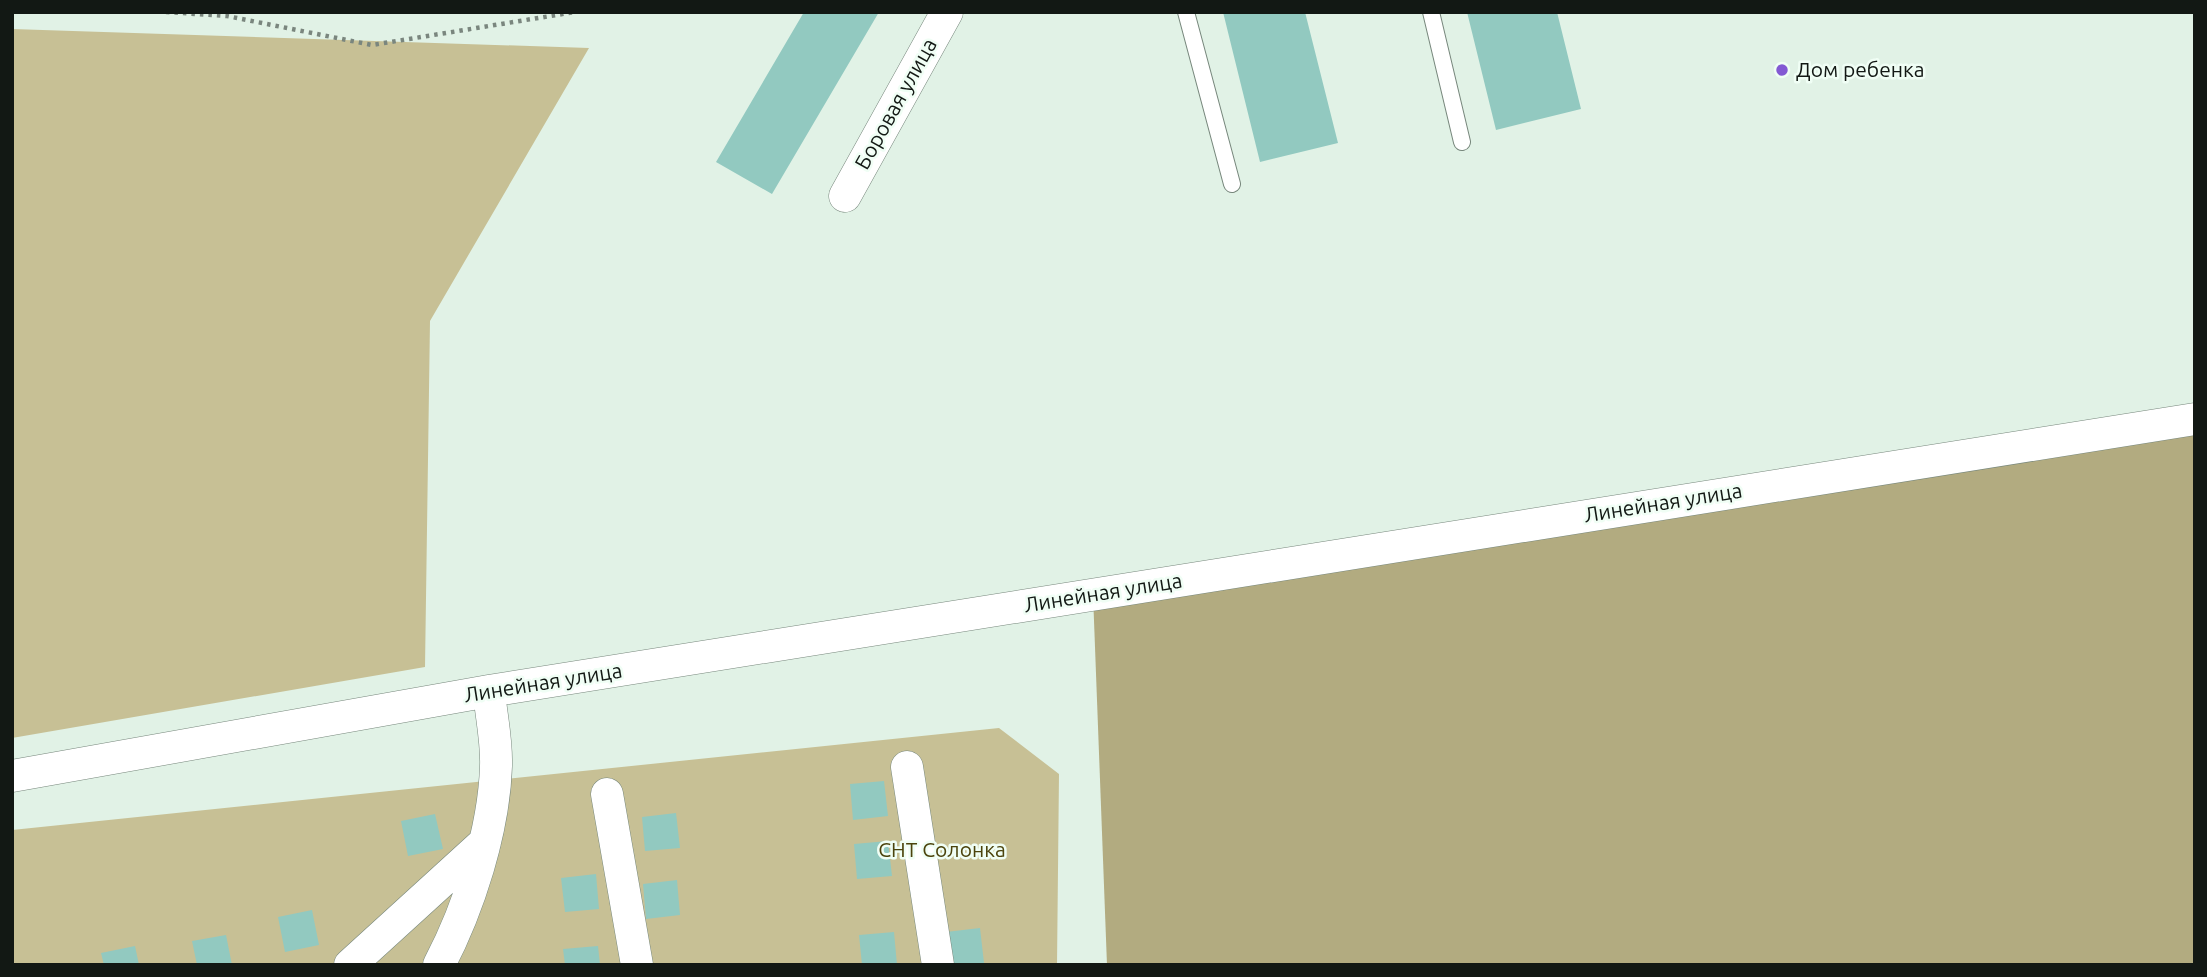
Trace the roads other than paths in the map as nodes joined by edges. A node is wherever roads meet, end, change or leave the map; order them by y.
1 (947, 12) edge
2 (1186, 12) edge
3 (1431, 12) edge
4 (1462, 142) dead end
5 (1232, 184) dead end
6 (845, 196) dead end
7 (2195, 419) edge
8 (489, 691) junction
9 (907, 767) dead end
10 (12, 776) edge
11 (607, 794) dead end
12 (486, 841) junction
13 (350, 965) edge
14 (439, 965) edge
15 (637, 965) edge
16 (938, 965) edge

1 - 6 street, Боровая улица
2 - 5 lane
3 - 4 lane
7 - 8 street, Линейная улица
8 - 10 street, Линейная улица
8 - 12 street
9 - 16 street
11 - 15 street
12 - 13 street
12 - 14 street

